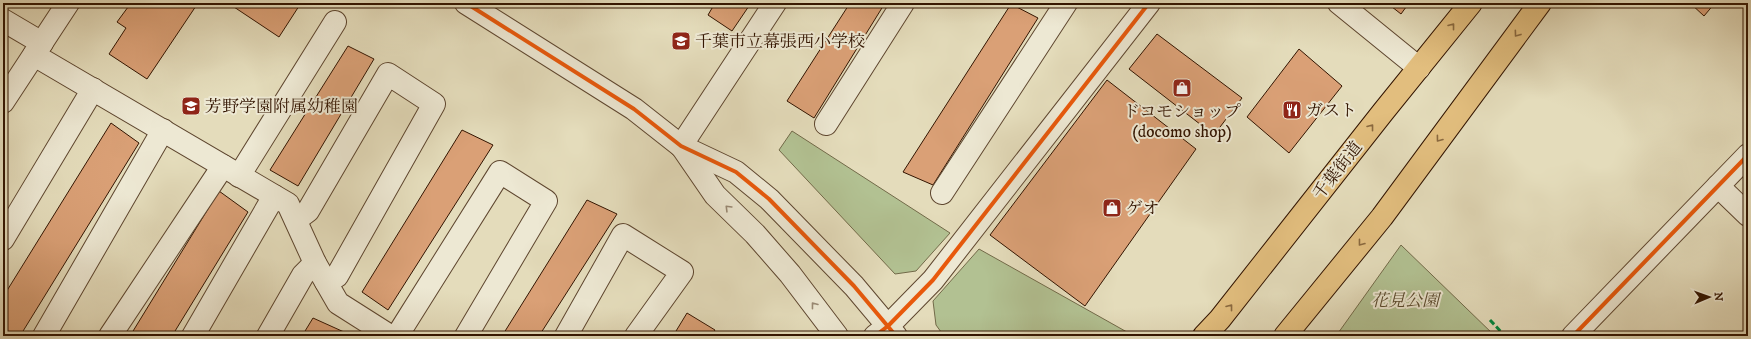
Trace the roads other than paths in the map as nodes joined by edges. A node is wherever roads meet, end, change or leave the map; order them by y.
1 (68, 3) edge
2 (466, 3) edge
3 (775, 3) edge
4 (903, 3) edge
5 (1066, 3) edge
6 (1149, 3) edge
7 (1339, 3) edge
8 (1471, 3) edge
9 (1540, 3) edge
10 (3, 20) edge
11 (335, 22) dead end
12 (38, 49) junction
13 (1419, 68) junction
14 (93, 89) junction
15 (3, 102) edge
16 (826, 124) dead end
17 (163, 130) junction
18 (681, 146) junction
19 (1748, 155) edge
20 (231, 171) junction
21 (1718, 186) junction
22 (942, 193) dead end
23 (274, 196) junction
24 (1748, 215) edge
25 (296, 220) junction
26 (3, 239) edge
27 (315, 263) junction
28 (326, 282) junction
29 (368, 330) edge
30 (886, 333) edge
31 (568, 335) edge
32 (44, 336) edge
33 (110, 336) edge
34 (193, 336) edge
35 (268, 336) edge
36 (390, 336) edge
37 (397, 336) edge
38 (466, 336) edge
39 (636, 336) edge
40 (837, 336) edge
41 (1204, 336) edge
42 (1286, 336) edge
43 (1573, 336) edge

1 - 12 street
2 - 18 street
3 - 18 street
4 - 16 street
5 - 22 street
6 - 30 street
7 - 13 street
13 -> 8 highway, 千葉街道
9 -> 42 highway
10 - 12 street
11 - 20 street
12 - 14 street
12 - 15 street
41 -> 13 highway, 千葉街道
14 - 17 street
14 - 26 street
17 - 20 street
17 - 32 street
18 - 30 street
40 -> 18 street
19 - 21 street
20 - 23 street
20 - 33 street
21 - 24 street
21 - 43 street
23 - 25 street
23 - 34 street
25 - 27 street
25 - 28 street
27 - 28 street
27 - 35 street
28 - 29 street
29 - 36 street
31 - 39 street
37 - 38 street

